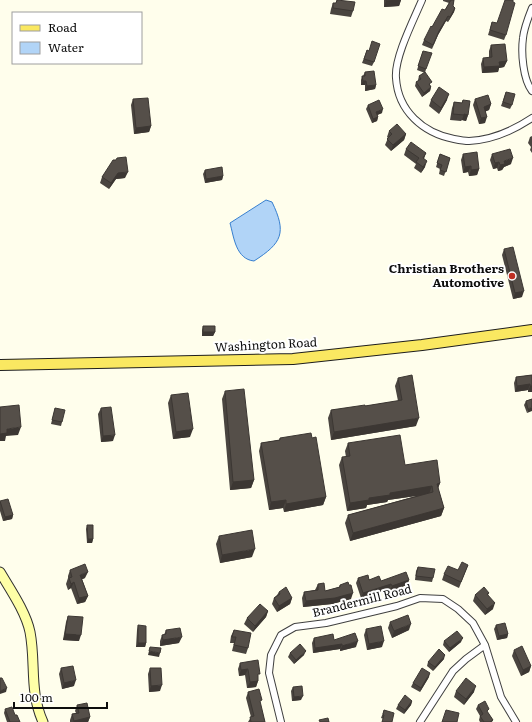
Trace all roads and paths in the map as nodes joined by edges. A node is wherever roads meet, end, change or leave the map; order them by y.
1 (422, 0) edge
2 (532, 8) edge
3 (532, 91) edge
4 (532, 118) edge
5 (532, 330) edge
6 (0, 365) edge
7 (1, 576) edge
8 (485, 646) junction
9 (43, 722) edge
10 (281, 722) edge
11 (420, 722) edge
12 (516, 722) edge

1 - 4 street
2 - 3 street
5 - 6 main road, Washington Road
7 - 9 street
8 - 10 street, Brandermill Road
8 - 11 street
8 - 12 street, Brandermill Road

